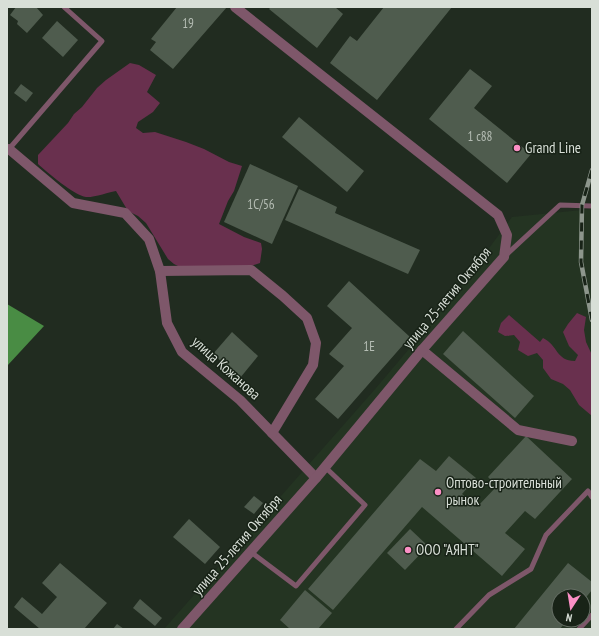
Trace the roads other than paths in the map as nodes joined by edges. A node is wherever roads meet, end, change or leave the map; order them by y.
1 (64, 7) edge
2 (235, 7) edge
3 (8, 151) edge
4 (592, 206) edge
5 (504, 257) junction
6 (160, 271) junction
7 (422, 350) junction
8 (272, 433) junction
9 (572, 441) dead end
10 (325, 467) junction
11 (316, 478) junction
12 (592, 497) edge
13 (251, 552) junction
14 (592, 615) edge
15 (182, 629) edge
16 (456, 629) edge
17 (579, 629) edge

1 - 3 lane
2 - 5 street, улица 25-летия Октября
3 - 6 street, улица Кожанова
4 - 5 lane
5 - 7 street, улица 25-летия Октября
6 - 8 street, улица Кожанова
6 - 8 street
7 - 9 street
7 - 10 street, улица 25-летия Октября
8 - 11 street, улица Кожанова
10 - 11 street, улица 25-летия Октября
10 - 13 lane
11 - 13 street, улица 25-летия Октября
12 - 16 lane
13 - 15 street, улица 25-летия Октября
14 - 17 lane

